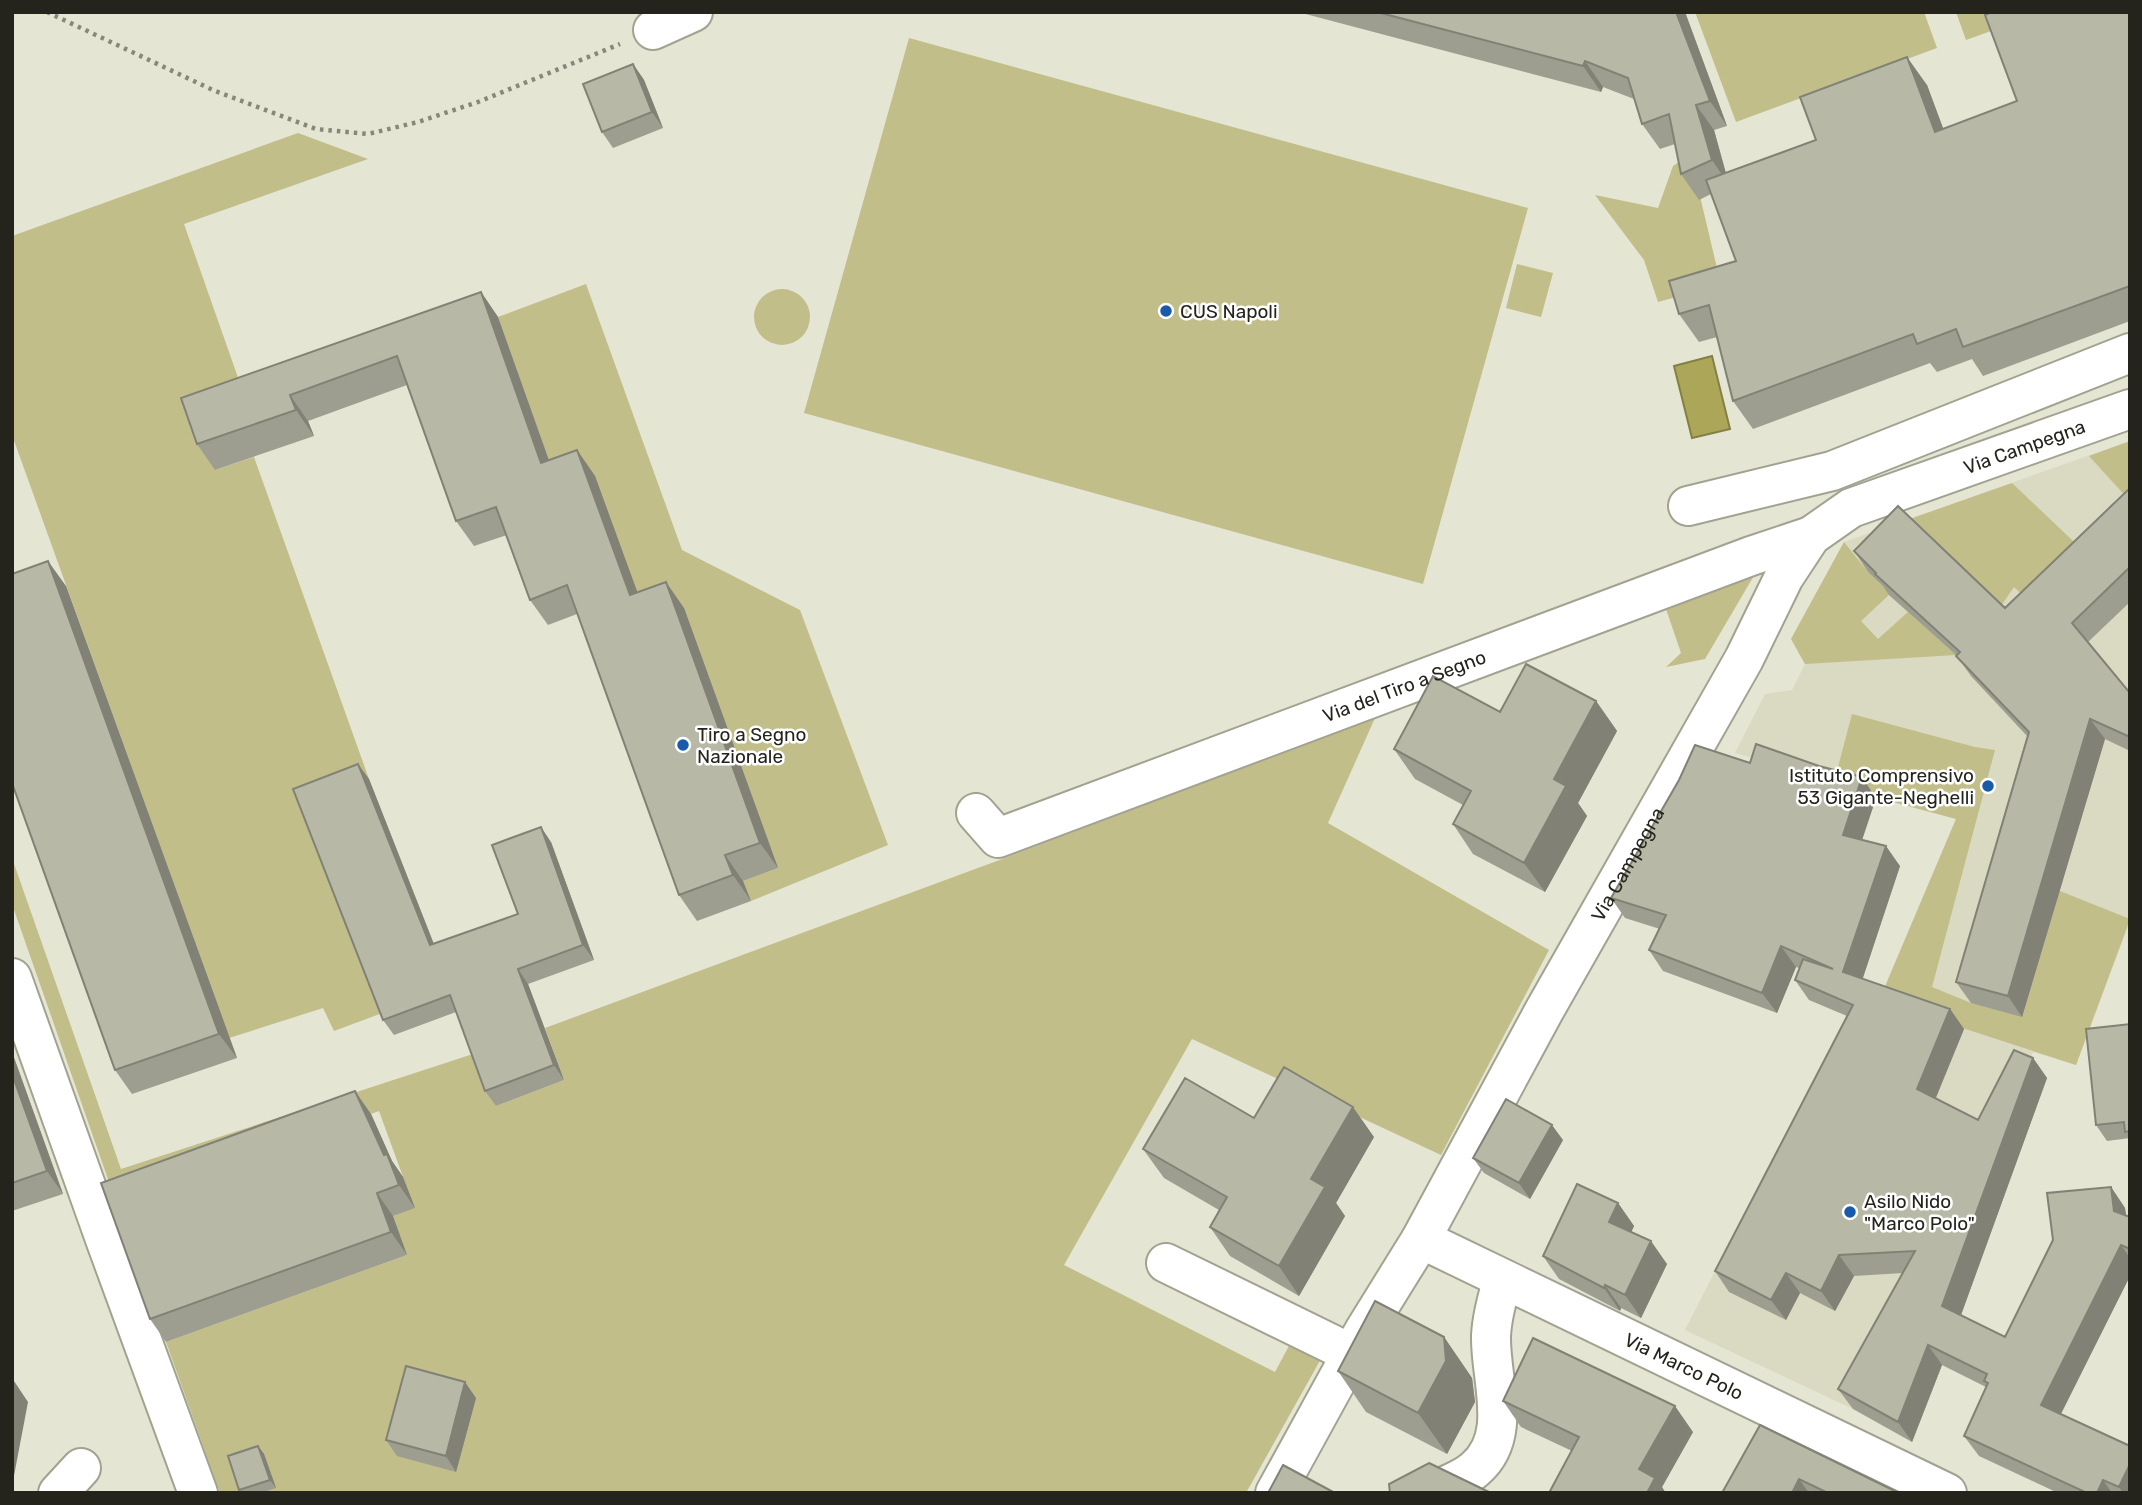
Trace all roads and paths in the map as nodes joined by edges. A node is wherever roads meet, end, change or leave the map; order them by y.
1 (47, 12) edge
2 (693, 12) edge
3 (653, 30) joint
4 (2130, 353) edge
5 (2130, 409) edge
6 (1688, 506) dead end
7 (1811, 536) junction
8 (987, 825) dead end
9 (12, 978) edge
10 (1421, 1239) junction
11 (1166, 1263) dead end
12 (1503, 1279) junction
13 (1352, 1354) junction
14 (198, 1493) edge
15 (1275, 1493) edge
16 (1433, 1493) edge
17 (1947, 1493) edge

1 - 3 path
2 - 3 street
4 - 6 street
5 - 7 street, Via Campegna
7 - 8 street, Via del Tiro a Segno
7 - 10 street, Via Campegna
9 - 14 street
10 - 12 street, Via Marco Polo
10 - 13 street, Via Campegna
11 - 13 street
12 - 16 street
12 - 17 street, Via Marco Polo
13 - 15 street, Via Campegna

